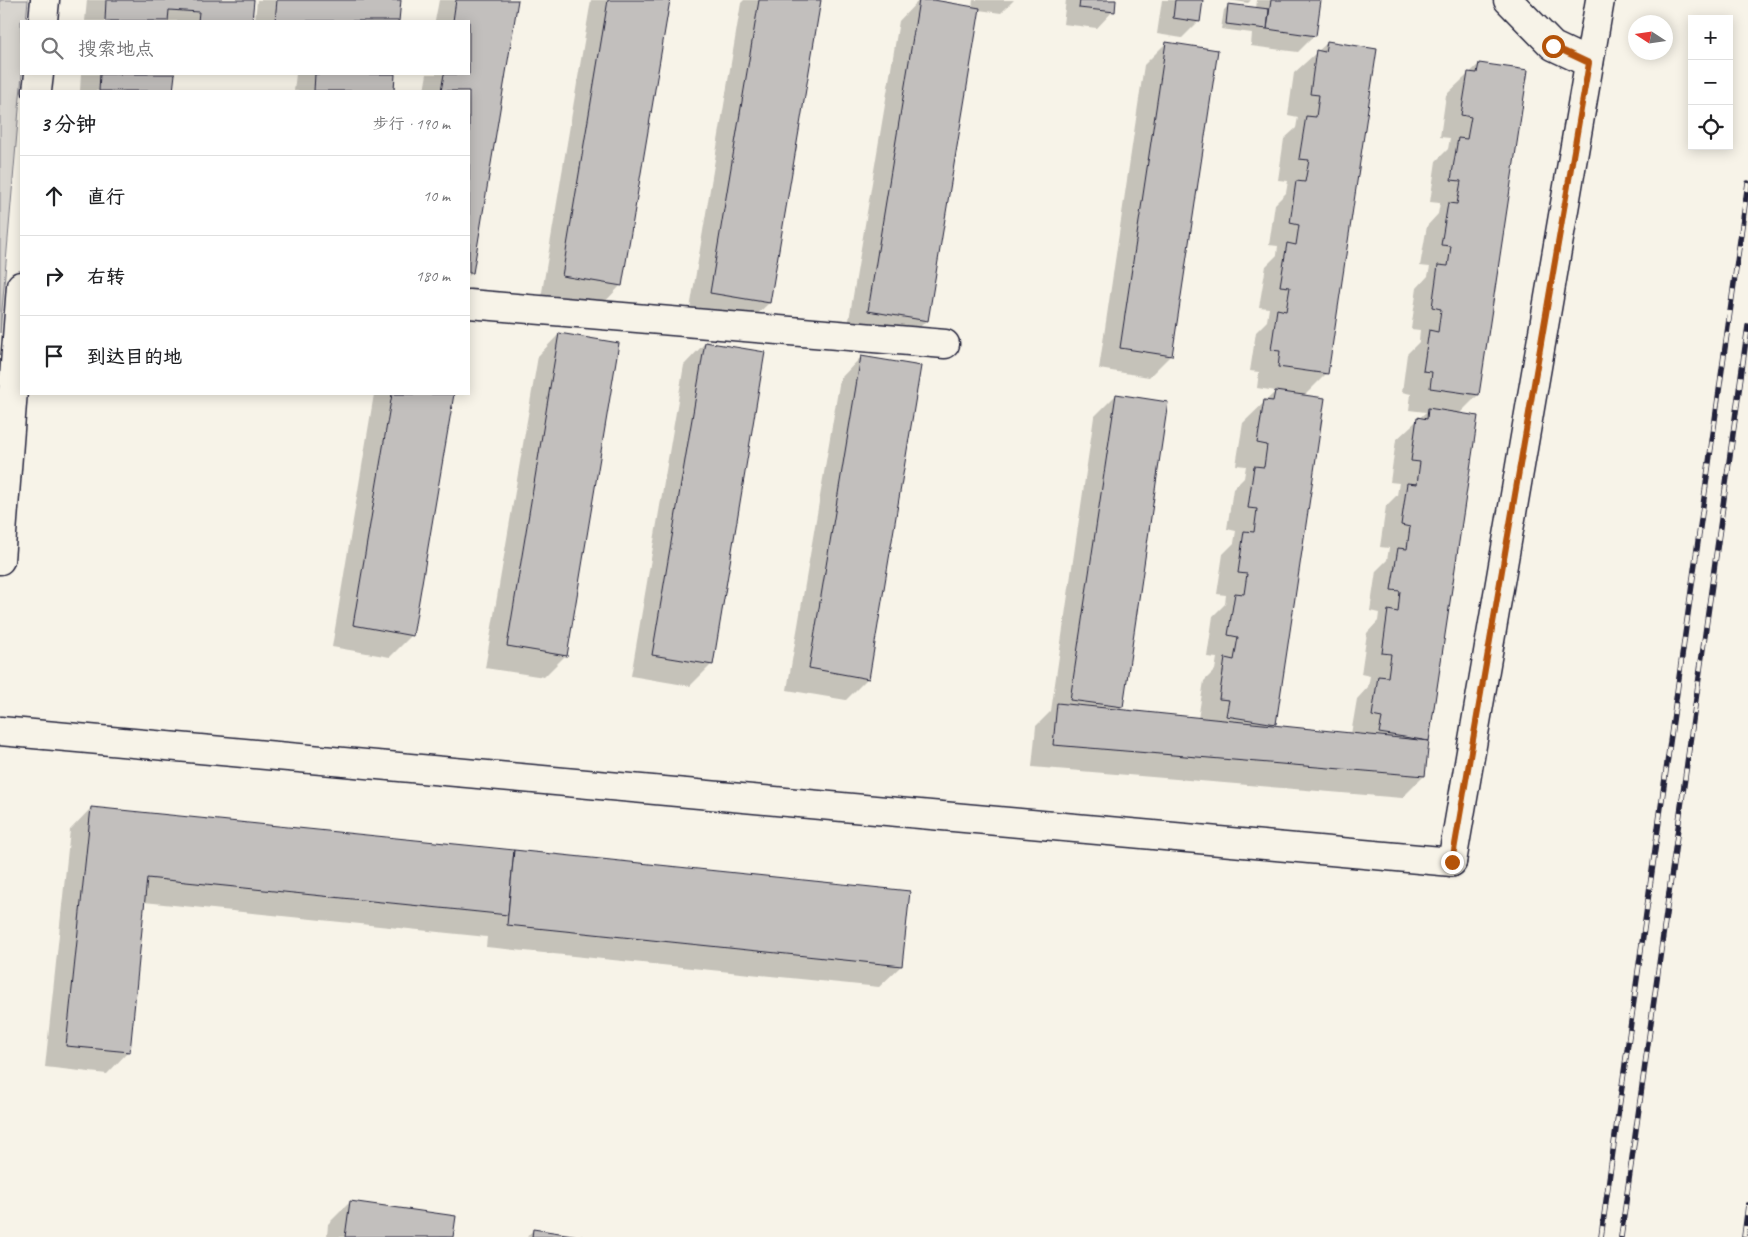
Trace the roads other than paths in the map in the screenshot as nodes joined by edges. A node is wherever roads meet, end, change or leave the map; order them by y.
1 (45, 0) edge
2 (1508, 0) edge
3 (1600, 0) edge
4 (43, 20) edge
5 (1589, 63) junction
6 (39, 75) edge
7 (37, 90) edge
8 (20, 299) edge
9 (470, 304) edge
10 (945, 344) dead end
11 (0, 560) edge
12 (0, 731) edge

1 - 4 street
2 - 5 street
3 - 5 street
5 - 12 street
6 - 7 street
8 - 11 street
9 - 10 street

